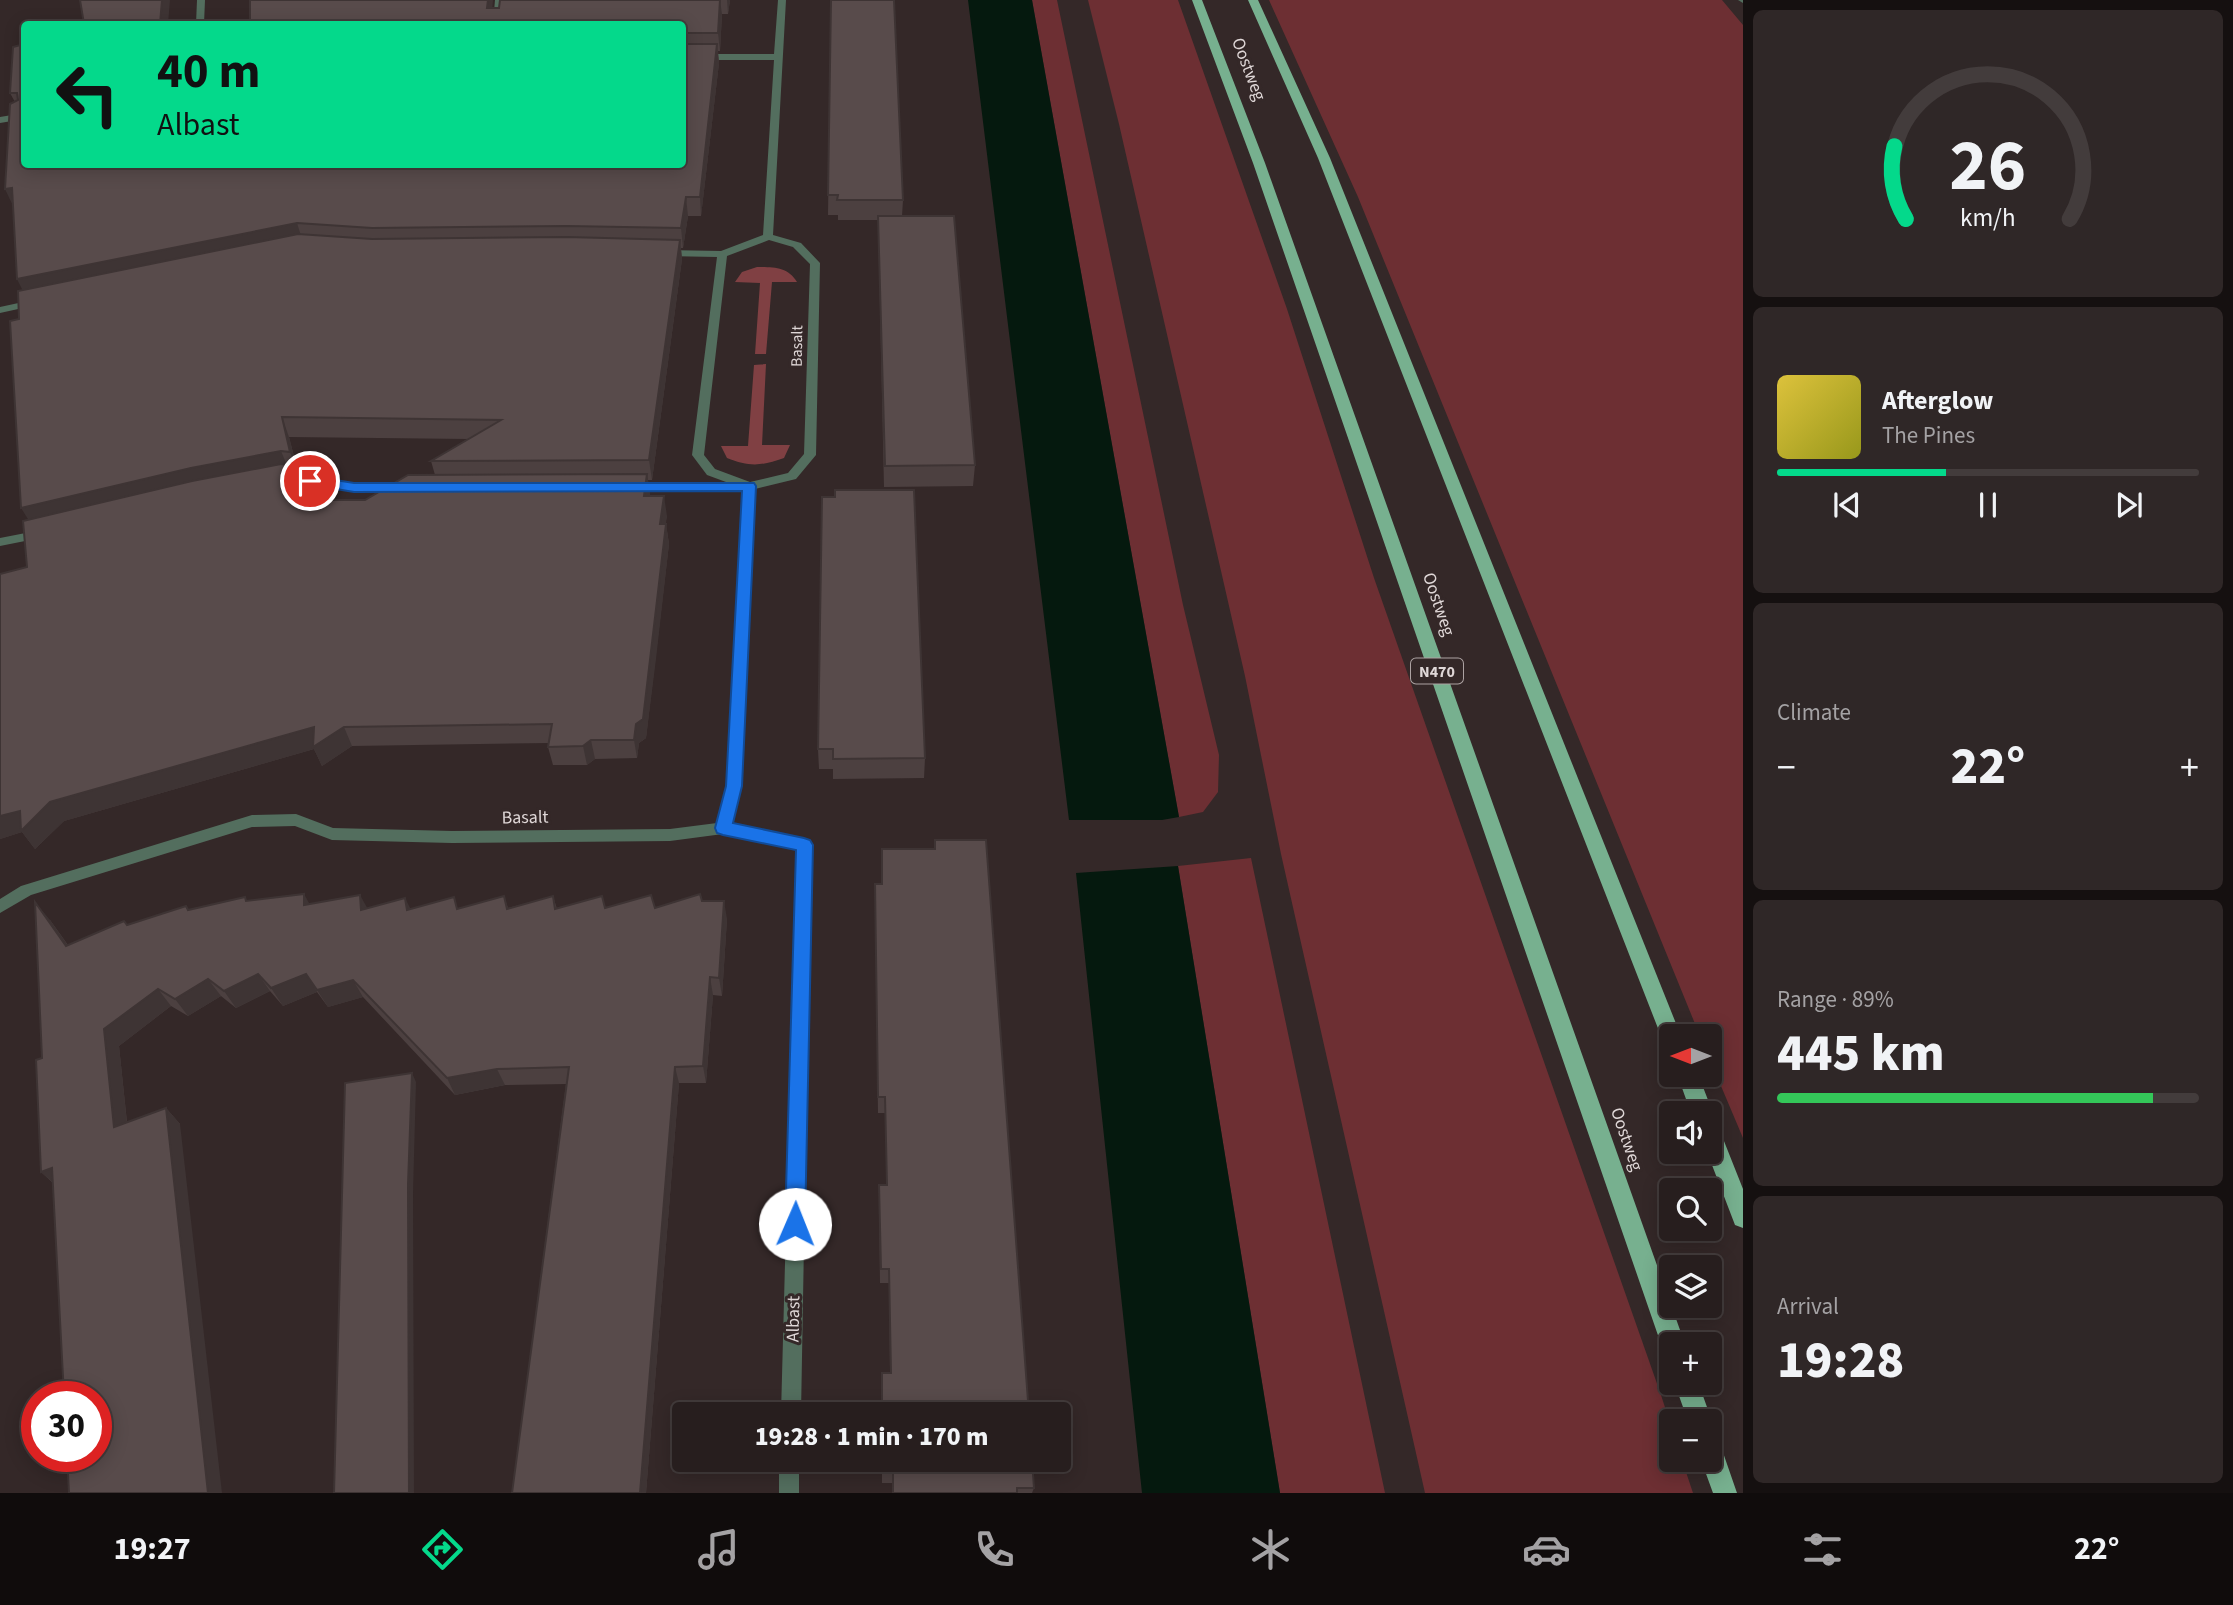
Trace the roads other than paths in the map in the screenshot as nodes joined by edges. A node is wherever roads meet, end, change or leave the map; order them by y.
1 (201, 0) edge
2 (499, 0) edge
3 (782, 0) edge
4 (1197, 0) edge
5 (1253, 0) edge
6 (200, 21) edge
7 (497, 21) edge
8 (686, 57) edge
9 (778, 57) junction
10 (21, 116) edge
11 (0, 120) edge
12 (768, 237) junction
13 (653, 253) edge
14 (722, 254) junction
15 (52, 299) edge
16 (0, 310) edge
17 (264, 482) edge
18 (618, 486) edge
19 (750, 486) junction
20 (420, 487) edge
21 (54, 530) edge
22 (0, 542) edge
23 (723, 828) junction
24 (0, 907) edge
25 (1666, 1024) edge
26 (1722, 1164) edge
27 (1743, 1217) edge
28 (1668, 1332) edge
29 (790, 1402) edge
30 (789, 1472) edge
31 (1718, 1472) edge
32 (789, 1493) edge
33 (1725, 1493) edge

1 - 6 street
2 - 7 street
3 - 9 street
4 - 28 main road, Oostweg / N470
5 - 25 main road, Oostweg
8 - 9 street
9 - 12 street
10 - 11 street
12 - 14 street
12 - 19 street, Basalt
13 - 14 street
14 - 19 street
15 - 16 street
17 - 20 street
18 - 19 street, Basalt
19 - 23 street
21 - 22 street
23 - 24 street, Basalt
23 - 29 street, Albast
26 - 27 main road
30 - 32 street
31 - 33 main road

